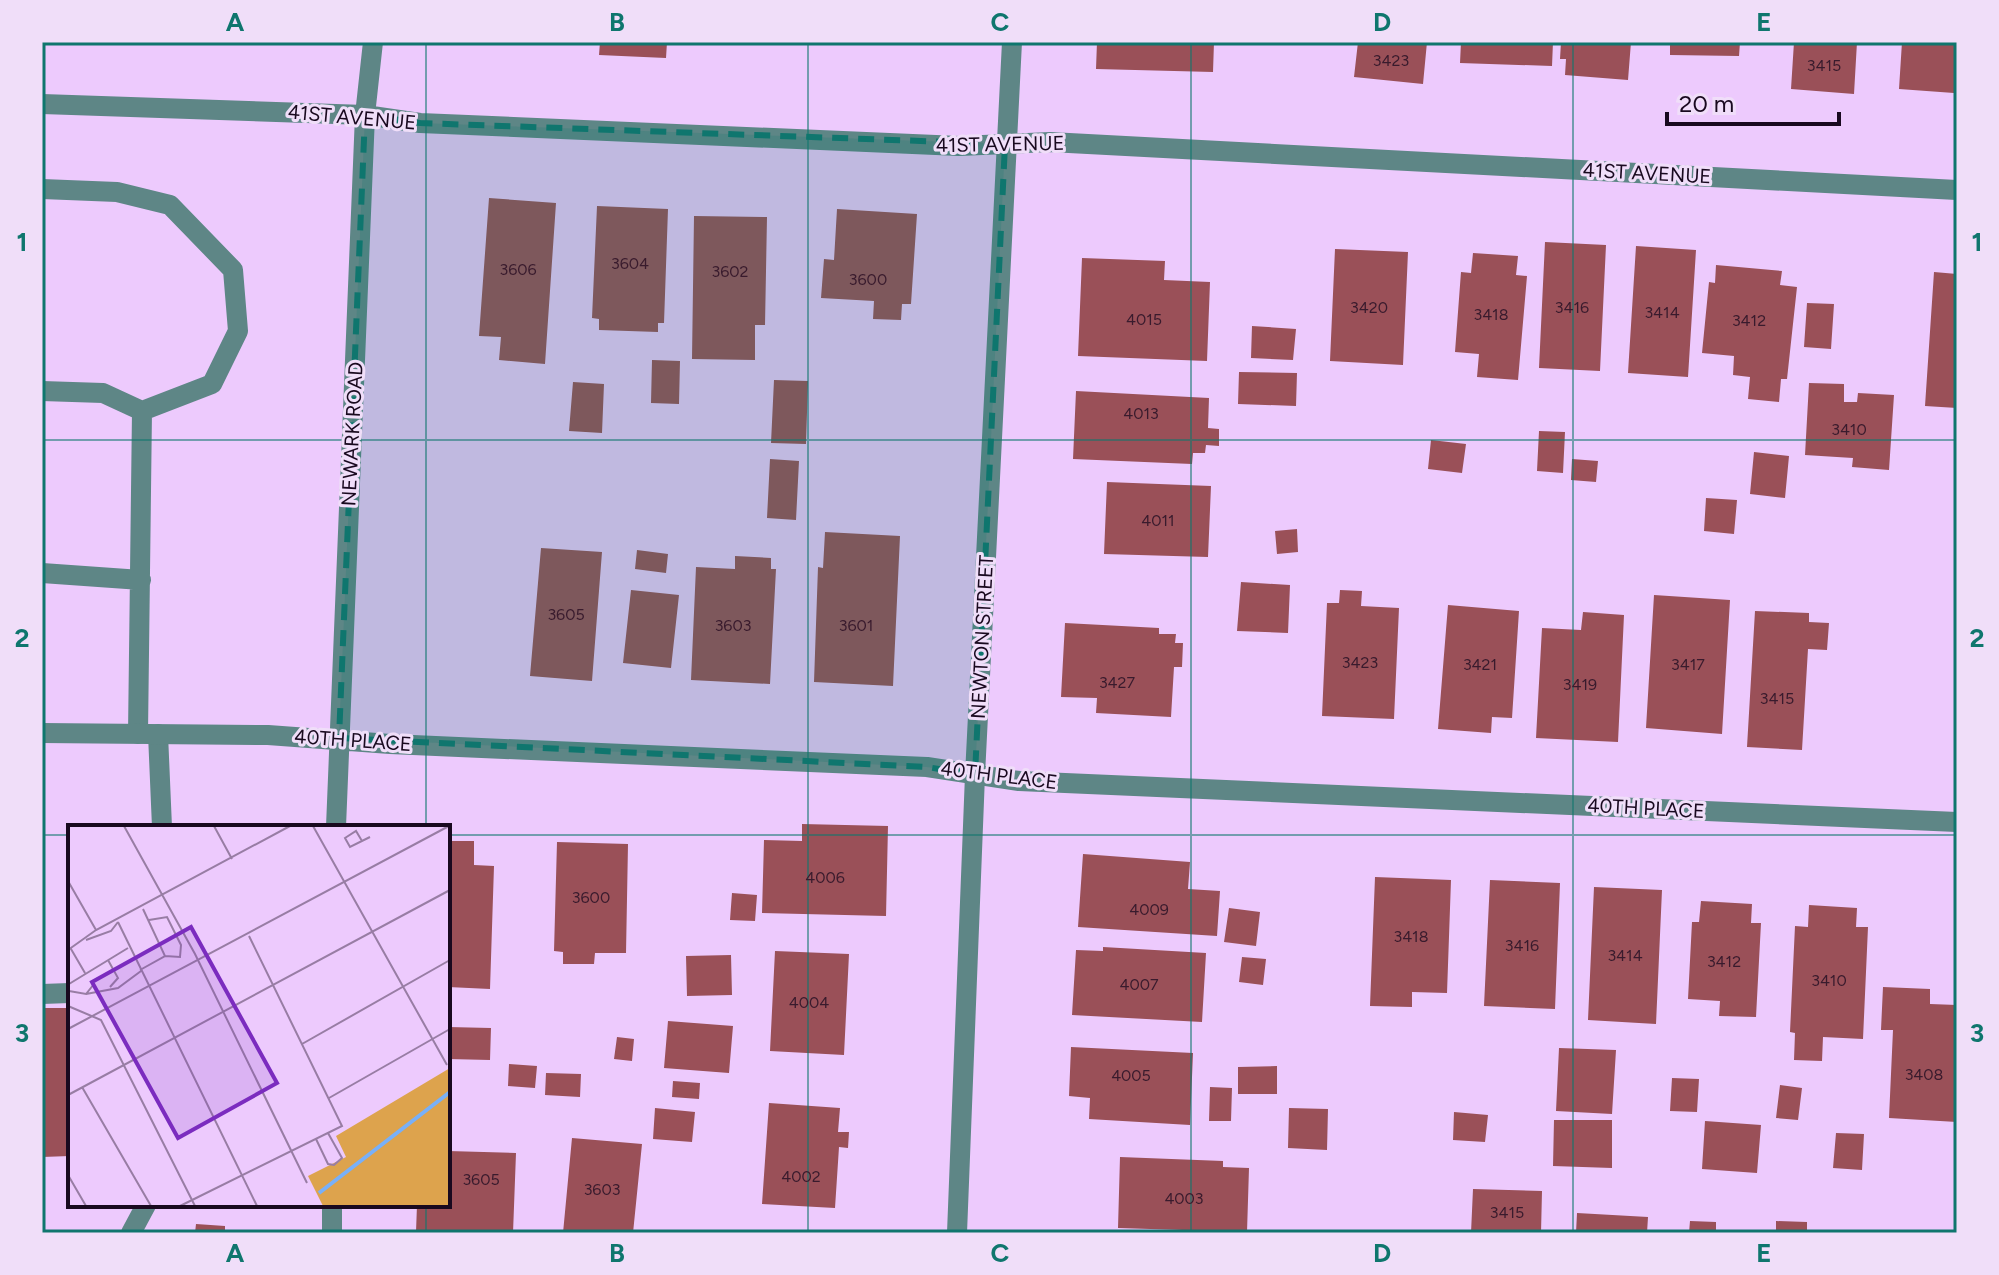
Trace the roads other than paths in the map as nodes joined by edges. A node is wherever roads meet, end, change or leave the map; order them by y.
1 (373, 42) edge
2 (1012, 42) edge
3 (42, 104) edge
4 (365, 115) junction
5 (1005, 144) junction
6 (42, 189) edge
7 (1957, 190) edge
8 (42, 391) edge
9 (142, 411) junction
10 (42, 573) edge
11 (141, 580) junction
12 (42, 733) edge
13 (148, 734) junction
14 (339, 738) junction
15 (975, 775) junction
16 (1957, 822) edge
17 (162, 825) edge
18 (336, 825) edge
19 (68, 993) edge
20 (42, 994) edge
21 (144, 1207) edge
22 (332, 1207) edge
23 (131, 1233) edge
24 (332, 1233) edge
25 (957, 1233) edge

1 - 4 street, NEWARK ROAD
2 - 5 street, NEWTON STREET
3 - 4 street, 41ST AVENUE
4 - 5 street, 41ST AVENUE
4 - 14 street, NEWARK ROAD
5 - 7 street, 41ST AVENUE
5 - 15 street, NEWTON STREET
6 - 9 street
8 - 9 street
9 - 11 street
10 - 11 street
11 - 13 street
12 - 13 street, 40TH PLACE
13 - 14 street, 40TH PLACE
13 - 17 street
14 - 15 street, 40TH PLACE
14 - 18 street, NEWARK ROAD
15 - 16 street, 40TH PLACE
15 - 25 street, NEWTON STREET
19 - 20 street
21 - 23 street
22 - 24 street

